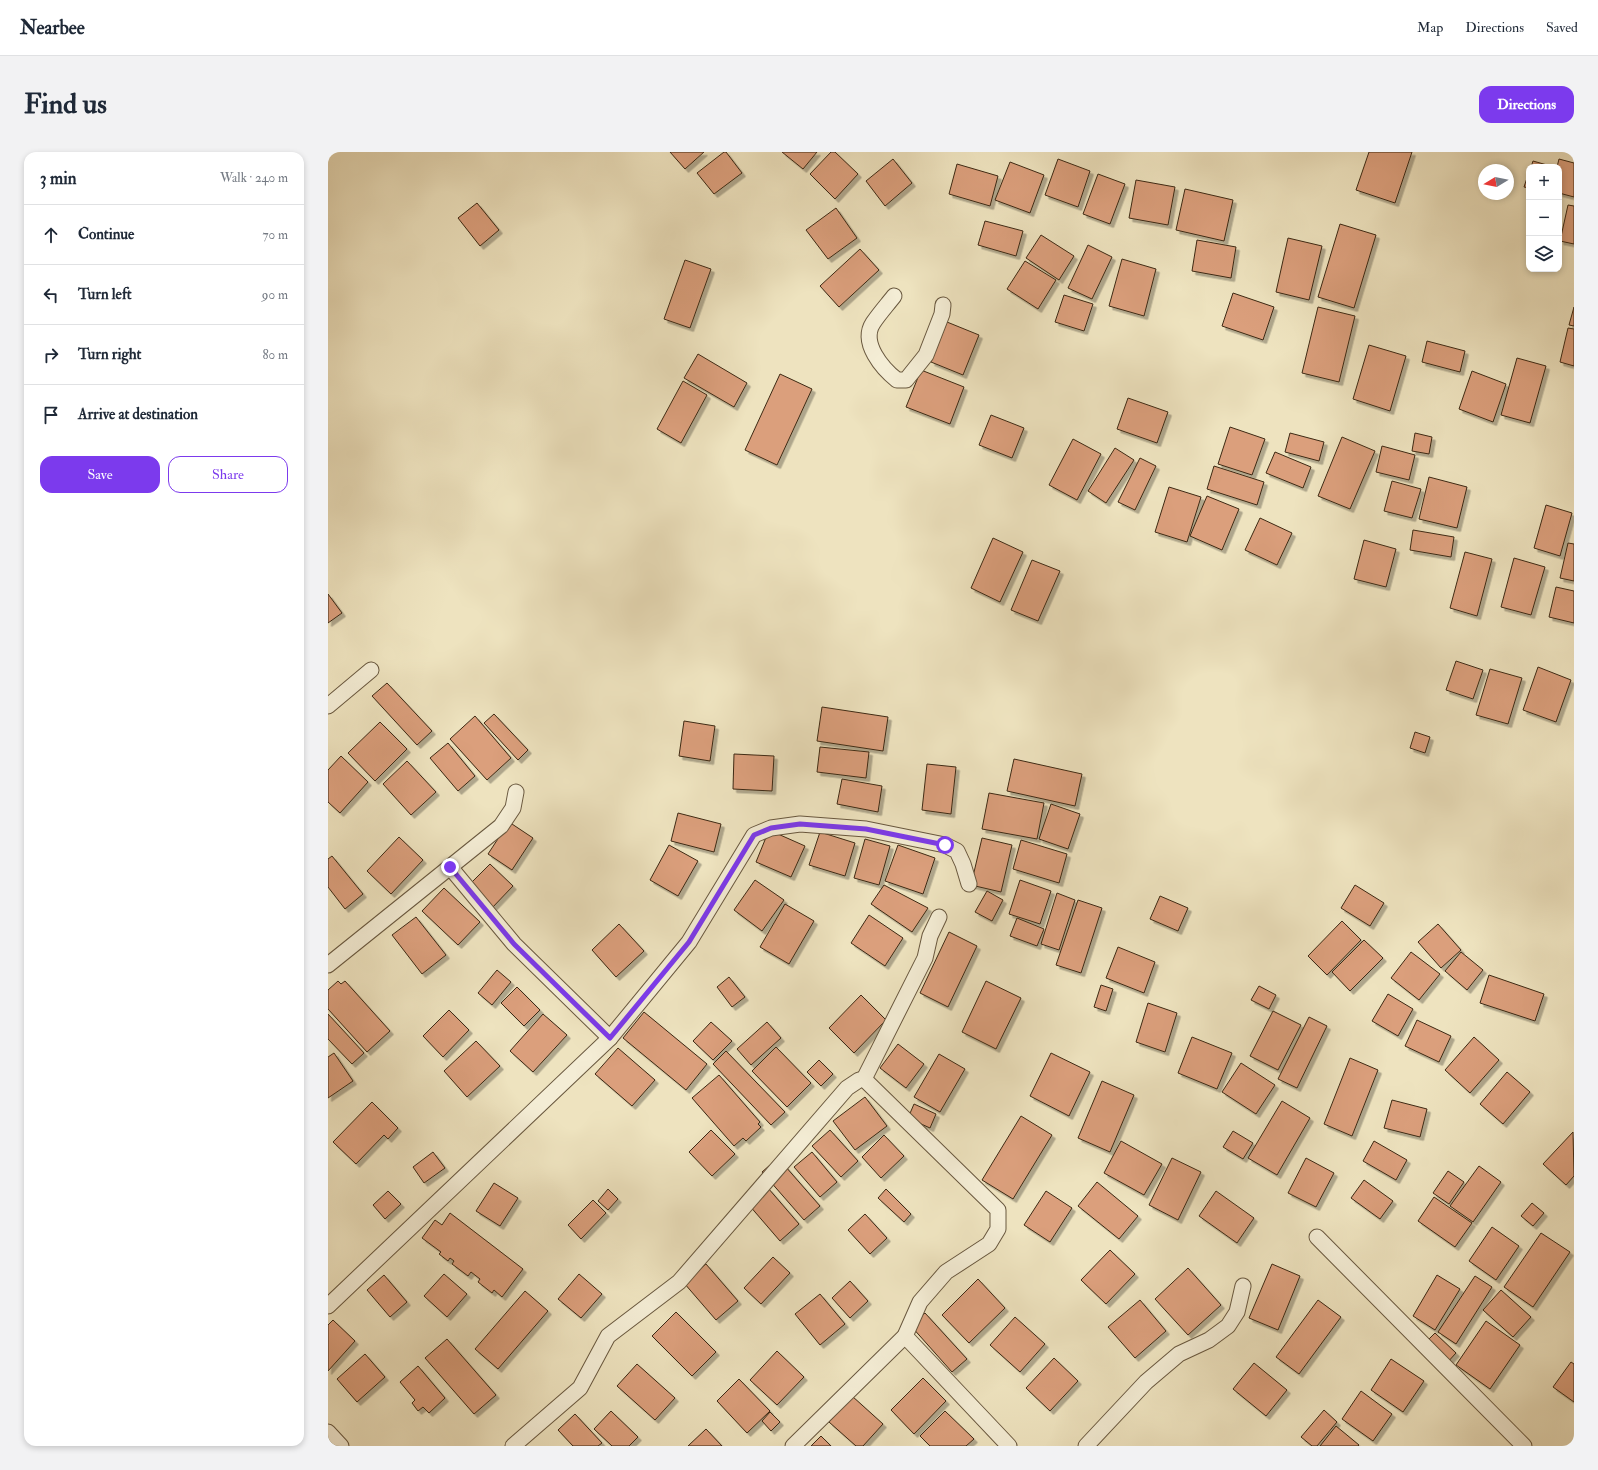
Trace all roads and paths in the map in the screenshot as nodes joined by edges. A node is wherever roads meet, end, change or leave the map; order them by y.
1 (894, 296) dead end
2 (943, 305) dead end
3 (371, 670) dead end
4 (328, 706) edge
5 (516, 792) dead end
6 (450, 867) junction
7 (969, 884) dead end
8 (939, 917) dead end
9 (328, 965) edge
10 (610, 1038) junction
11 (864, 1079) junction
12 (1317, 1237) dead end
13 (1243, 1286) dead end
14 (328, 1306) edge
15 (905, 1336) junction
16 (328, 1432) edge
17 (341, 1446) edge
18 (513, 1446) edge
19 (793, 1446) edge
20 (1009, 1446) edge
21 (1086, 1446) edge
22 (1524, 1446) edge

1 - 2 street
3 - 4 street
5 - 6 street
6 - 9 street
6 - 10 street
7 - 10 street
8 - 11 street
10 - 14 street
11 - 15 street
11 - 18 street
12 - 22 street
13 - 21 street
15 - 19 street
15 - 20 street
16 - 17 street

